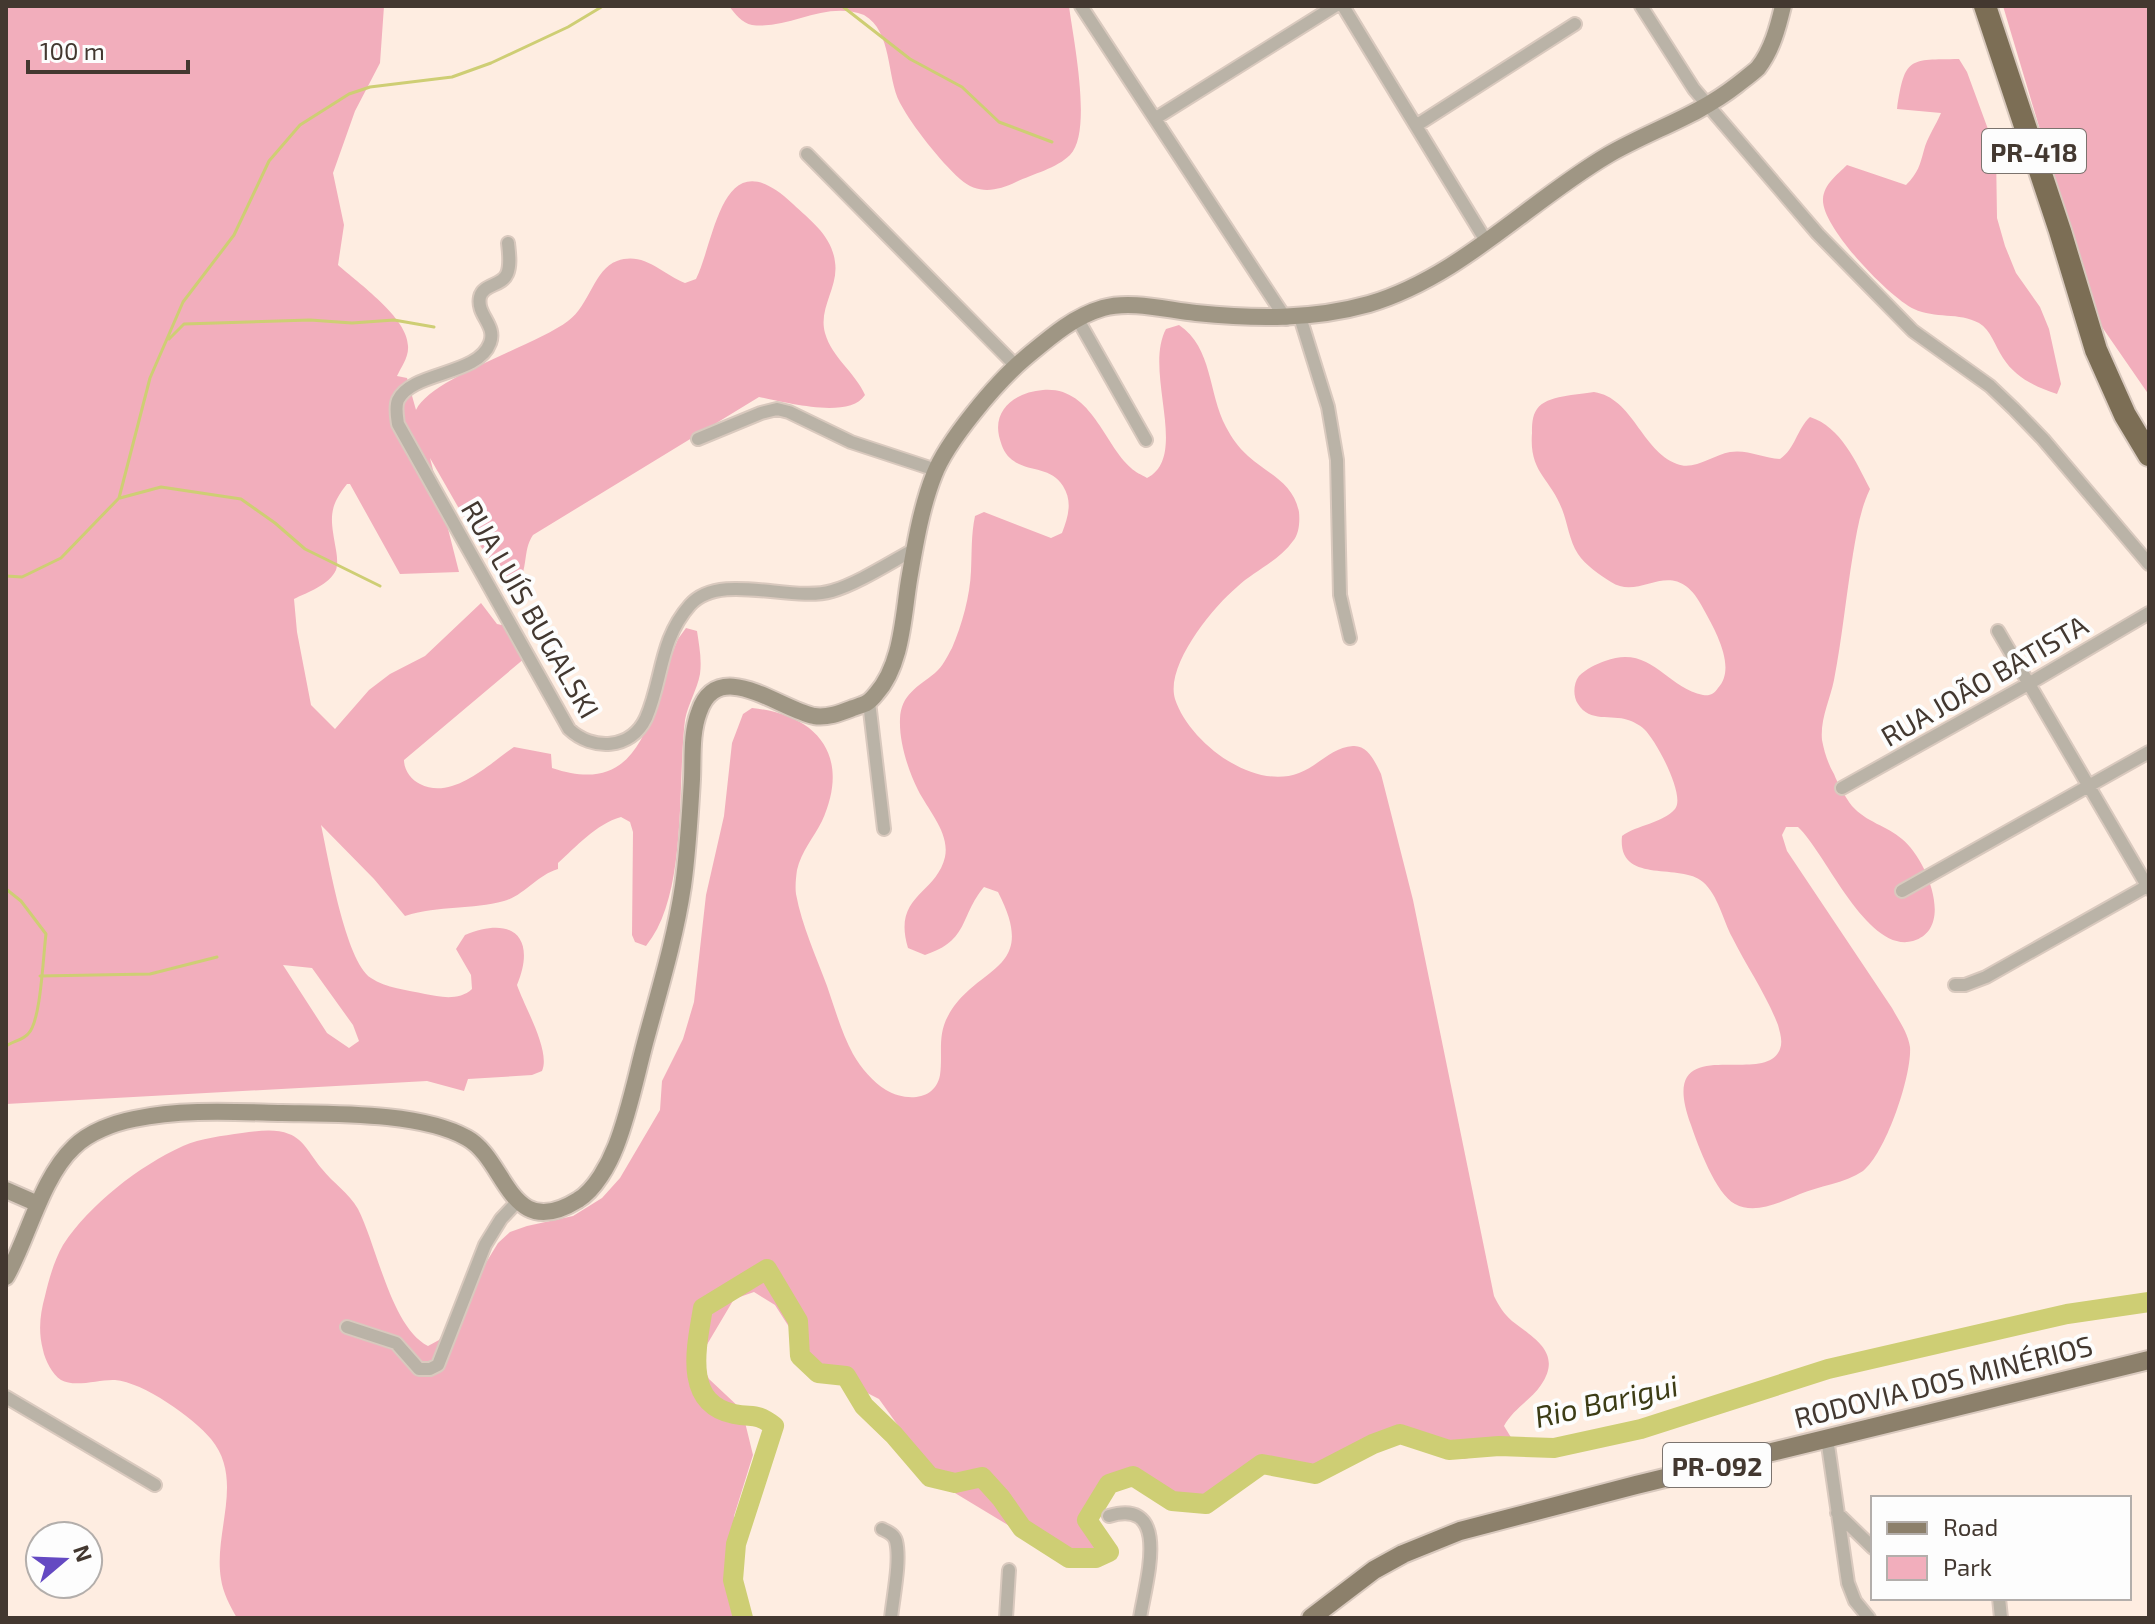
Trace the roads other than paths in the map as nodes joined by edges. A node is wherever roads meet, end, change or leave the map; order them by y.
1 (1081, 6) edge
2 (1335, 6) edge
3 (1343, 6) edge
4 (1641, 6) edge
5 (1783, 6) edge
6 (1985, 6) edge
7 (1575, 24) dead end
8 (1711, 106) junction
9 (1156, 118) junction
10 (1417, 125) junction
11 (807, 154) dead end
12 (1486, 241) junction
13 (508, 243) dead end
14 (1077, 318) junction
15 (1293, 318) junction
16 (1016, 366) junction
17 (698, 439) dead end
18 (1146, 440) dead end
19 (2149, 455) edge
20 (936, 470) junction
21 (915, 549) junction
22 (2149, 564) edge
23 (2149, 613) edge
24 (1998, 631) dead end
25 (1350, 638) dead end
26 (2030, 683) junction
27 (869, 702) junction
28 (2149, 752) edge
29 (2089, 785) junction
30 (1842, 788) dead end
31 (884, 829) dead end
32 (2148, 887) edge
33 (1902, 891) dead end
34 (1955, 985) dead end
35 (6, 1190) edge
36 (518, 1201) junction
37 (38, 1204) junction
38 (6, 1277) edge
39 (347, 1327) dead end
40 (2147, 1359) edge
41 (6, 1397) edge
42 (1827, 1438) junction
43 (155, 1485) dead end
44 (1837, 1513) junction
45 (1109, 1516) dead end
46 (882, 1529) dead end
47 (1871, 1546) edge
48 (1009, 1570) dead end
49 (891, 1618) edge
50 (1006, 1618) edge
51 (1140, 1618) edge
52 (1311, 1618) edge
53 (1869, 1618) edge

1 - 9 street
2 - 9 street
3 - 10 street
4 - 8 street
5 - 8 main road
6 - 19 highway, PR-418
7 - 10 street
8 - 12 main road
8 - 22 street
9 - 15 street
10 - 12 street
11 - 16 street
12 - 15 main road
13 - 21 street, RUA LUÍS BUGALSKI
14 - 15 main road
14 - 16 main road
14 - 18 street
15 - 25 street
16 - 20 main road
17 - 20 street
20 - 21 main road
21 - 27 main road
23 - 26 street, RUA JOÃO BATISTA
24 - 26 street
26 - 29 street
26 - 30 street, RUA JOÃO BATISTA
27 - 31 street
27 - 36 main road
28 - 29 street
29 - 32 street
29 - 33 street
32 - 34 street
35 - 37 main road
36 - 37 main road
36 - 39 street
37 - 38 main road
40 - 42 main road, RODOVIA DOS MINÉRIOS / PR-092
41 - 43 street
42 - 44 street
42 - 52 main road, RODOVIA DOS MINÉRIOS / PR-092
44 - 47 street
44 - 53 street
45 - 51 street
46 - 49 street
48 - 50 street

